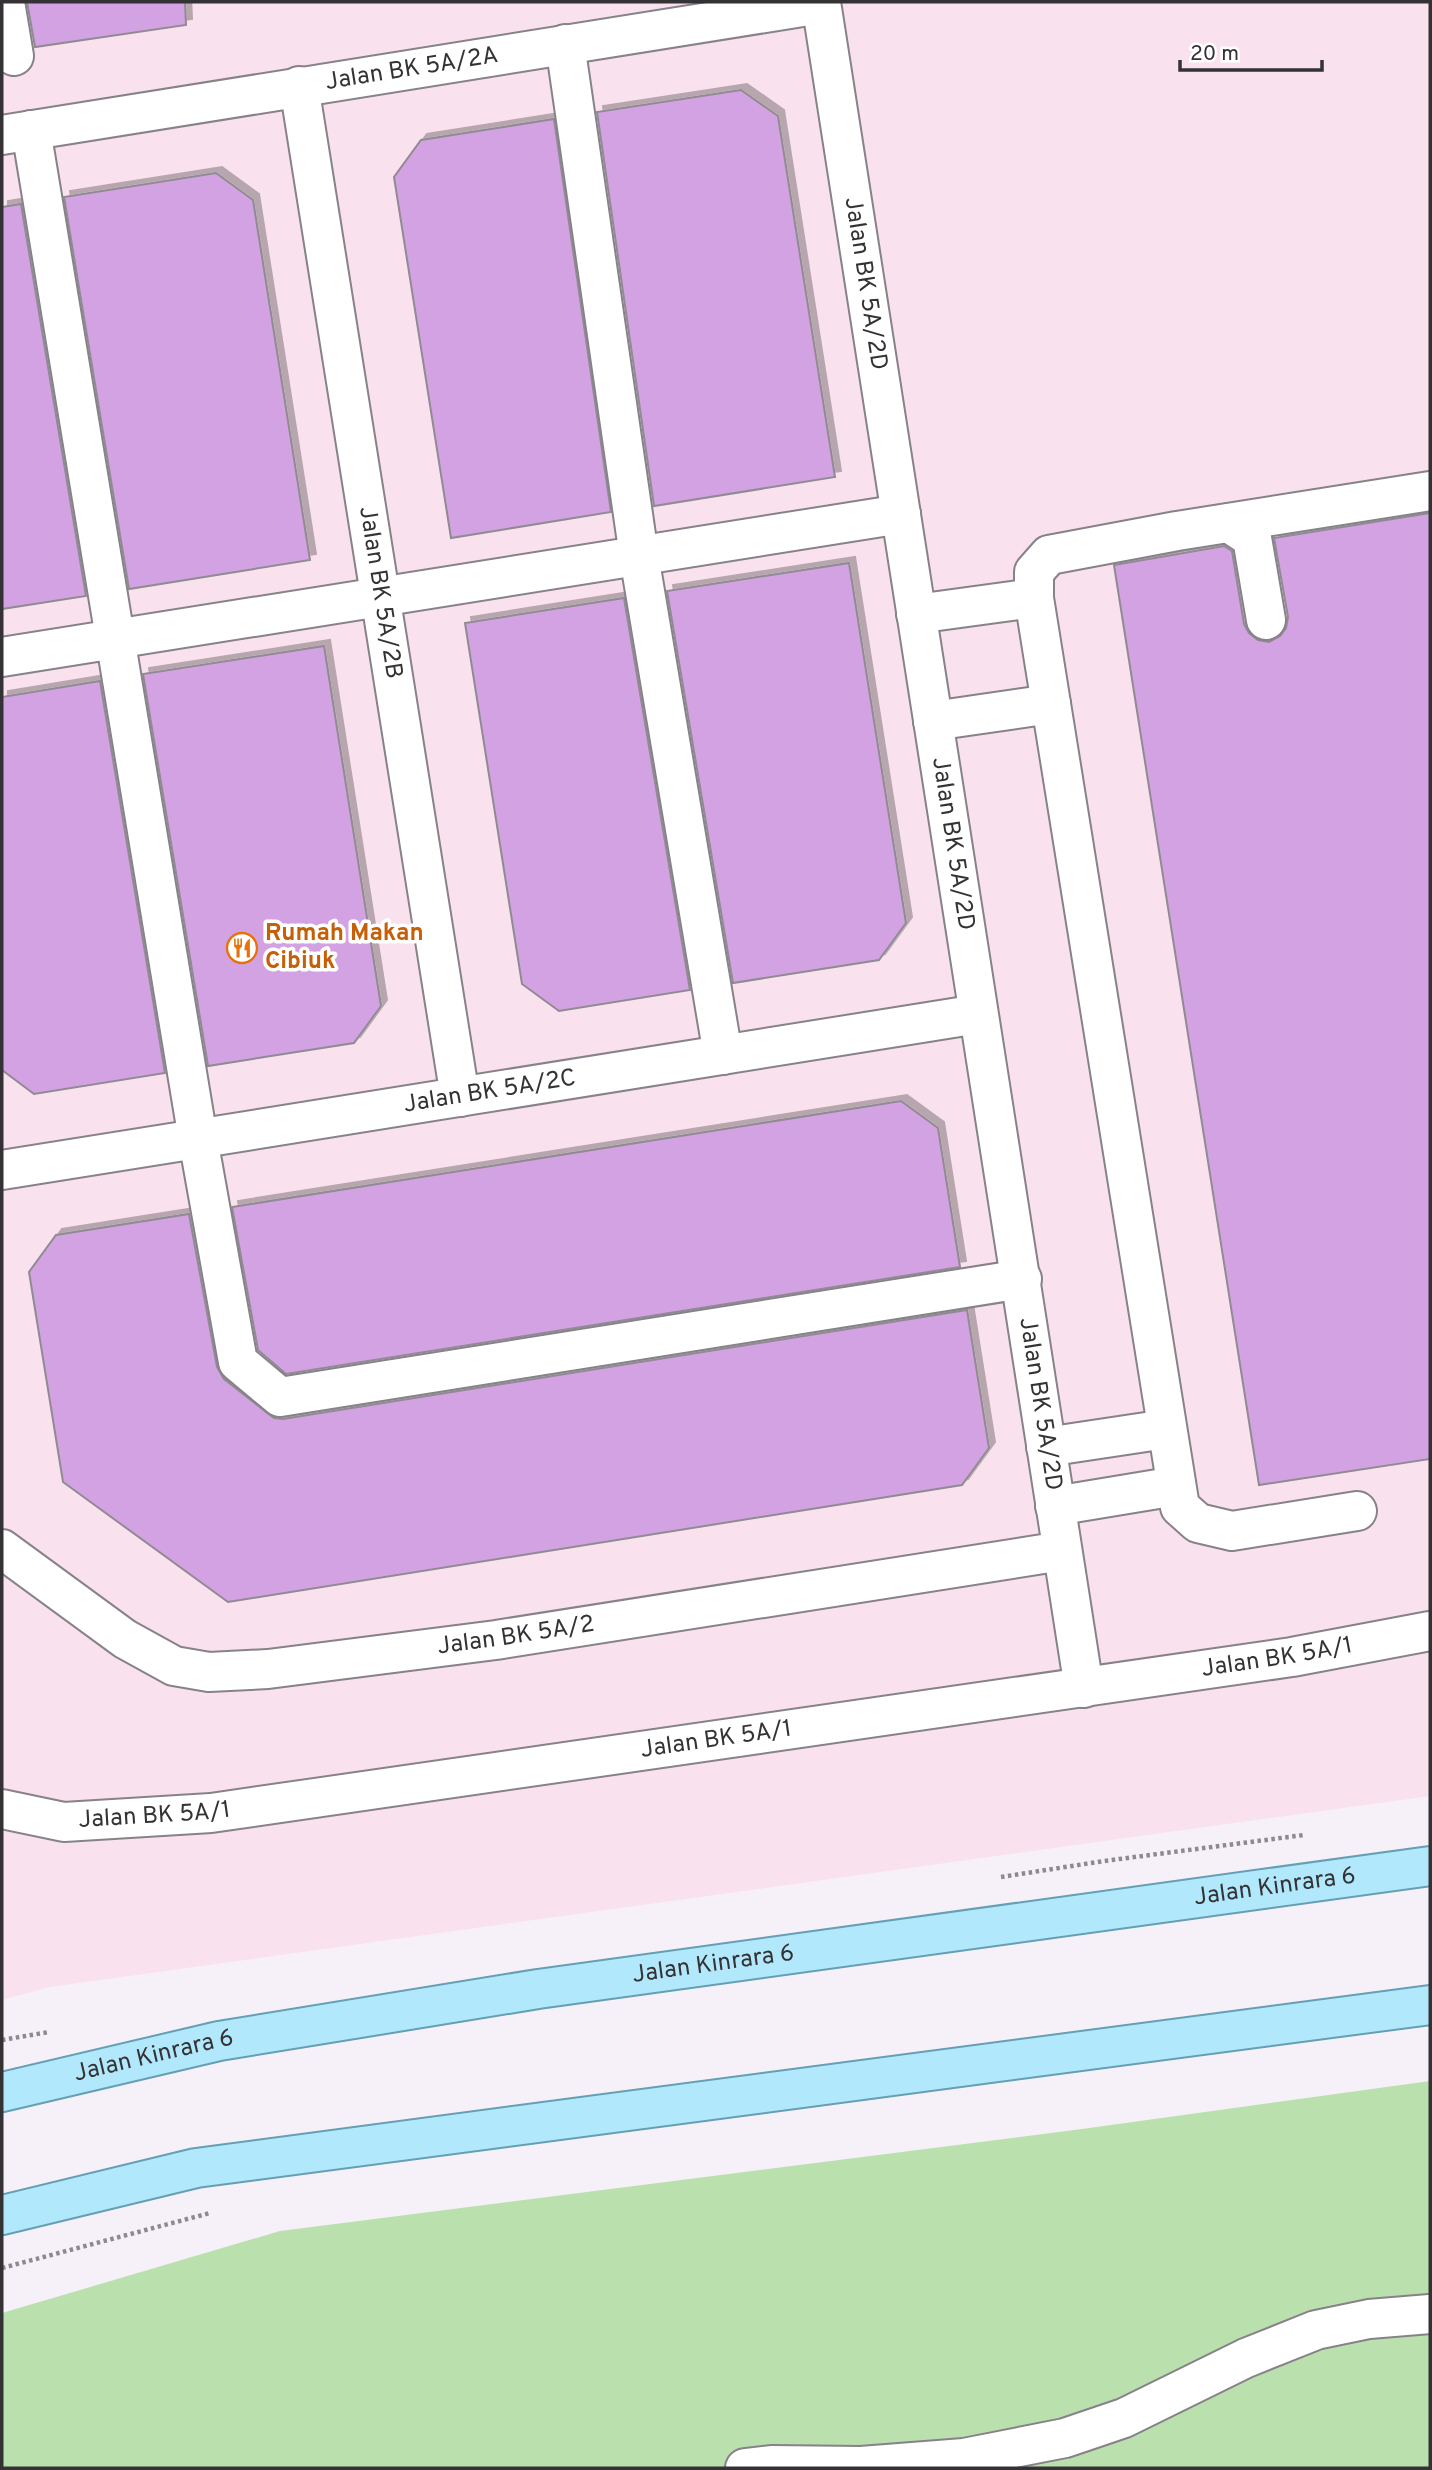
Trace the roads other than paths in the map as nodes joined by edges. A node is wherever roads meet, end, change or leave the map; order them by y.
1 (5, 2) edge
2 (821, 3) edge
3 (565, 44) junction
4 (14, 56) dead end
5 (299, 86) junction
6 (16, 133) edge
7 (1430, 491) edge
8 (901, 514) junction
9 (1229, 523) junction
10 (639, 556) junction
11 (380, 597) junction
12 (1034, 598) junction
13 (916, 614) junction
14 (1266, 620) dead end
15 (116, 639) junction
16 (2, 657) edge
17 (1051, 705) junction
18 (933, 721) junction
19 (978, 1014) junction
20 (723, 1055) junction
21 (460, 1097) junction
22 (198, 1139) junction
23 (2, 1170) edge
24 (1022, 1279) junction
25 (1166, 1429) junction
26 (1046, 1447) junction
27 (1176, 1486) junction
28 (1055, 1506) junction
29 (1357, 1511) dead end
30 (2, 1549) edge
31 (1062, 1551) junction
32 (1430, 1631) edge
33 (1084, 1688) junction
34 (2, 1809) edge
35 (1430, 1866) edge
36 (1430, 2005) edge
37 (2, 2092) edge
38 (2, 2215) edge
39 (1430, 2314) edge
40 (745, 2468) edge

1 - 4 street
2 - 3 street, Jalan BK 5A/2A
2 - 8 street, Jalan BK 5A/2D
3 - 5 street, Jalan BK 5A/2A
3 - 10 street
5 - 6 street, Jalan BK 5A/2A
5 - 11 street, Jalan BK 5A/2B
6 - 15 street
7 - 9 street
8 - 10 street
8 - 13 street, Jalan BK 5A/2D
9 - 12 street
9 - 14 street
10 - 11 street
10 - 20 street
11 - 15 street
11 - 21 street, Jalan BK 5A/2B
12 - 13 street
12 - 17 street
13 - 18 street, Jalan BK 5A/2D
15 - 16 street
15 - 22 street
17 - 18 street
17 - 25 street
18 - 19 street, Jalan BK 5A/2D
19 - 20 street, Jalan BK 5A/2C
19 - 24 street, Jalan BK 5A/2D
20 - 21 street, Jalan BK 5A/2C
21 - 22 street, Jalan BK 5A/2C
22 - 23 street, Jalan BK 5A/2C
22 - 24 street
24 - 26 street, Jalan BK 5A/2D
25 - 26 street
25 - 27 street
26 - 28 street, Jalan BK 5A/2D
27 - 28 street
27 - 29 street
28 - 31 street, Jalan BK 5A/2D
30 - 31 street, Jalan BK 5A/2
31 - 33 street, Jalan BK 5A/2D
32 - 33 street, Jalan BK 5A/1
33 - 34 street, Jalan BK 5A/1
35 - 37 main road, Jalan Kinrara 6
36 - 38 main road
39 - 40 street

